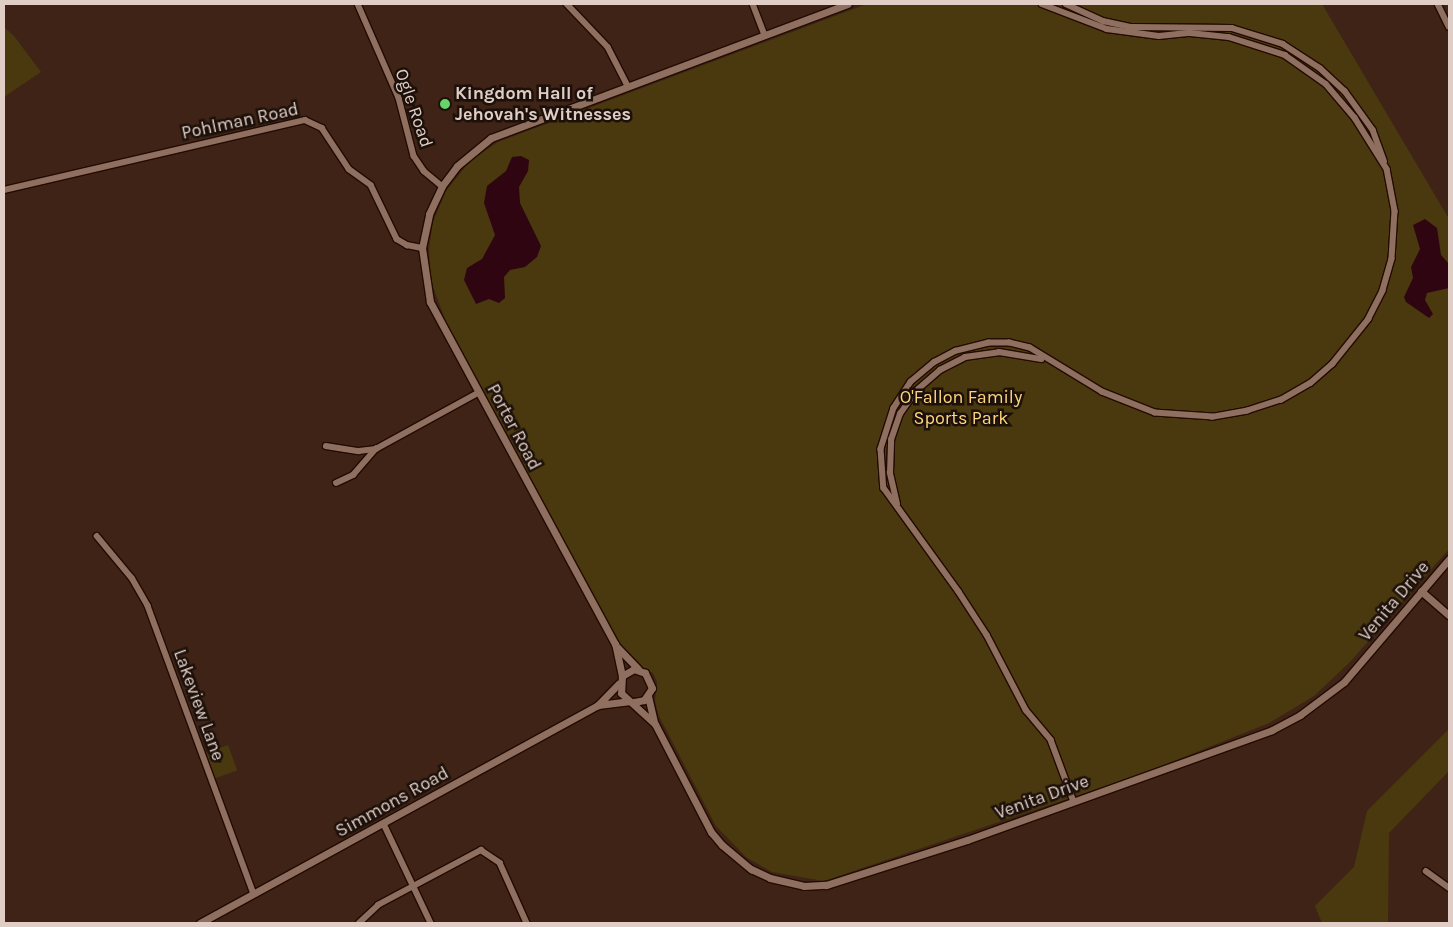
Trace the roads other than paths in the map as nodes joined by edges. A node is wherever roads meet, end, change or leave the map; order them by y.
1 (358, 4) edge
2 (567, 4) edge
3 (753, 4) edge
4 (848, 4) edge
5 (1042, 4) edge
6 (1066, 4) edge
7 (1438, 4) edge
8 (1449, 27) edge
9 (765, 35) junction
10 (628, 86) junction
11 (1384, 163) junction
12 (442, 186) junction
13 (4, 190) edge
14 (422, 248) junction
15 (1051, 363) junction
16 (478, 393) junction
17 (326, 446) dead end
18 (376, 449) junction
19 (336, 483) dead end
20 (897, 506) junction
21 (97, 536) dead end
22 (1449, 559) edge
23 (1421, 591) junction
24 (1449, 615) edge
25 (614, 644) junction
26 (640, 670) junction
27 (621, 679) junction
28 (648, 696) junction
29 (631, 702) junction
30 (598, 705) junction
31 (655, 724) junction
32 (1074, 802) junction
33 (384, 824) junction
34 (1426, 871) dead end
35 (414, 885) junction
36 (1449, 888) edge
37 (254, 894) junction
38 (200, 923) edge
39 (360, 923) edge
40 (431, 923) edge
41 (527, 923) edge

1 - 12 street, Ogle Road
2 - 10 street
3 - 9 street
4 - 9 street, Porter Road
5 - 11 street
6 - 11 street
7 - 8 street
9 - 10 street, Porter Road
10 - 12 street, Porter Road
11 - 15 street
12 - 14 street, Porter Road
13 - 14 street, Pohlman Road
14 - 16 street, Porter Road
15 - 20 street
15 - 20 street
16 - 18 street
16 - 25 street, Porter Road
17 - 18 street
18 - 19 street
20 - 32 street
21 - 37 street, Lakeview Lane
22 - 23 street, Venita Drive
23 - 24 street
23 - 32 street, Venita Drive
25 - 26 street, Porter Road
25 - 27 street, Porter Road
26 - 27 street
26 - 28 street
27 - 29 street
27 - 30 street, Simmons Road
28 - 29 street
28 - 31 street, Venita Drive
29 - 30 street, Simmons Road
29 - 31 street, Venita Drive
30 - 33 street, Simmons Road
31 - 32 street, Venita Drive
33 - 35 street
33 - 37 street, Simmons Road
34 - 36 street
35 - 39 street
35 - 40 street
35 - 41 street
37 - 38 street, Simmons Road

